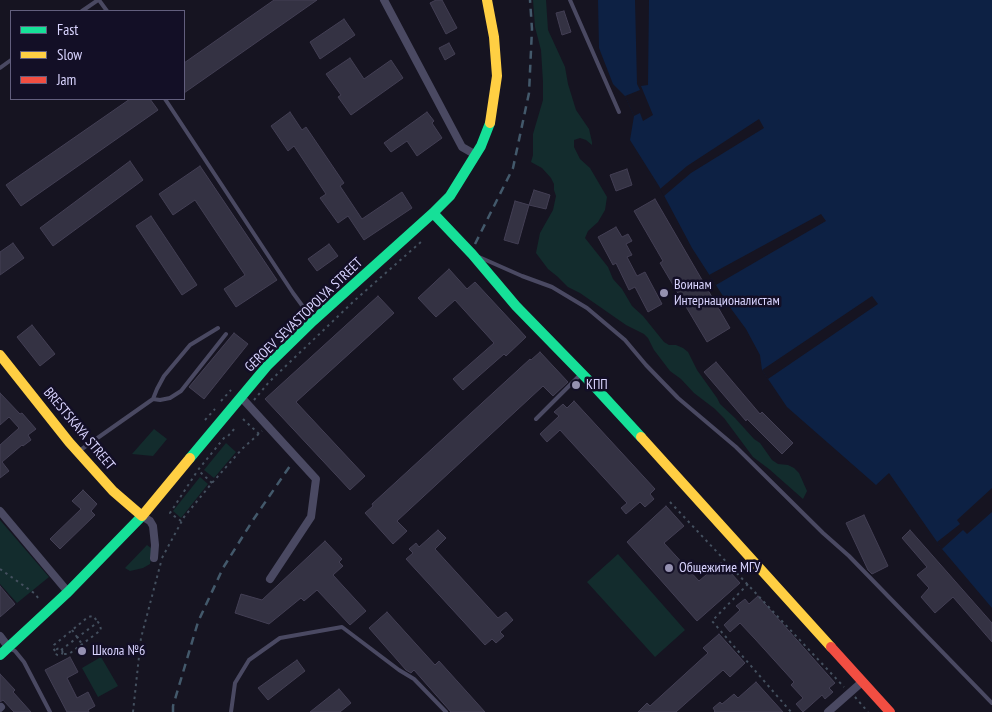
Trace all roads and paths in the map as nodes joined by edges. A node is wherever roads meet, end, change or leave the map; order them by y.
1 (99, 0) edge
2 (384, 0) edge
3 (487, 0) edge
4 (570, 0) edge
5 (84, 10) edge
6 (166, 100) edge
7 (619, 112) dead end
8 (476, 155) junction
9 (433, 213) junction
10 (422, 241) dead end
11 (472, 254) junction
12 (313, 321) junction
13 (218, 328) dead end
14 (226, 334) dead end
15 (0, 355) edge
16 (581, 374) junction
17 (231, 390) dead end
18 (241, 397) junction
19 (153, 399) junction
20 (221, 402) dead end
21 (249, 406) junction
22 (214, 409) dead end
23 (536, 419) dead end
24 (205, 420) dead end
25 (243, 420) dead end
26 (268, 426) junction
27 (236, 427) dead end
28 (259, 434) junction
29 (78, 452) junction
30 (198, 470) junction
31 (212, 483) junction
32 (670, 502) dead end
33 (0, 511) edge
34 (142, 516) junction
35 (181, 521) junction
36 (158, 558) junction
37 (0, 569) edge
38 (270, 579) dead end
39 (748, 584) junction
40 (68, 592) junction
41 (39, 599) dead end
42 (98, 622) junction
43 (72, 630) junction
44 (0, 636) edge
45 (77, 637) junction
46 (82, 644) junction
47 (9, 648) junction
48 (61, 650) junction
49 (55, 651) junction
50 (62, 654) junction
51 (0, 656) edge
52 (862, 682) junction
53 (850, 692) junction
54 (992, 703) edge
55 (50, 712) edge
56 (133, 712) edge
57 (231, 712) edge
58 (446, 712) edge
59 (791, 712) edge
60 (828, 712) edge
61 (868, 712) edge
62 (890, 712) edge

1 - 5 lane
2 - 8 street
3 - 8 main road, GEROEV SEVASTOPOLYA STREET
4 - 7 lane
6 - 12 lane
8 - 9 main road, GEROEV SEVASTOPOLYA STREET
9 - 11 main road
9 - 12 main road, GEROEV SEVASTOPOLYA STREET
10 - 21 path
11 - 16 main road
11 - 54 lane
12 - 18 main road, GEROEV SEVASTOPOLYA STREET
13 - 19 lane
14 - 19 lane
15 - 29 main road, BRESTSKAYA STREET
16 - 23 lane
16 - 52 main road
17 - 20 path
18 - 21 street
18 - 34 main road, GEROEV SEVASTOPOLYA STREET
19 - 29 lane
21 - 26 street
22 - 24 path
25 - 28 path
26 - 28 path
26 - 38 street
27 - 30 path
28 - 31 path
29 - 34 main road, BRESTSKAYA STREET
30 - 31 path
30 - 35 path
31 - 35 path
32 - 39 path
33 - 40 street
34 - 36 street
34 - 40 main road, GEROEV SEVASTOPOLYA STREET
35 - 36 path
36 - 56 path
37 - 41 path
39 - 53 path
39 - 59 path
40 - 47 main road, GEROEV SEVASTOPOLYA STREET
42 - 43 path
42 - 45 path
42 - 46 path
43 - 45 path
43 - 49 path
44 - 47 street
45 - 46 path
45 - 48 path
46 - 50 path
47 - 51 main road, GEROEV SEVASTOPOLYA STREET
47 - 55 lane
48 - 49 path
48 - 50 path
49 - 50 path
52 - 53 street
52 - 62 main road
53 - 60 street
53 - 61 path
57 - 58 lane

